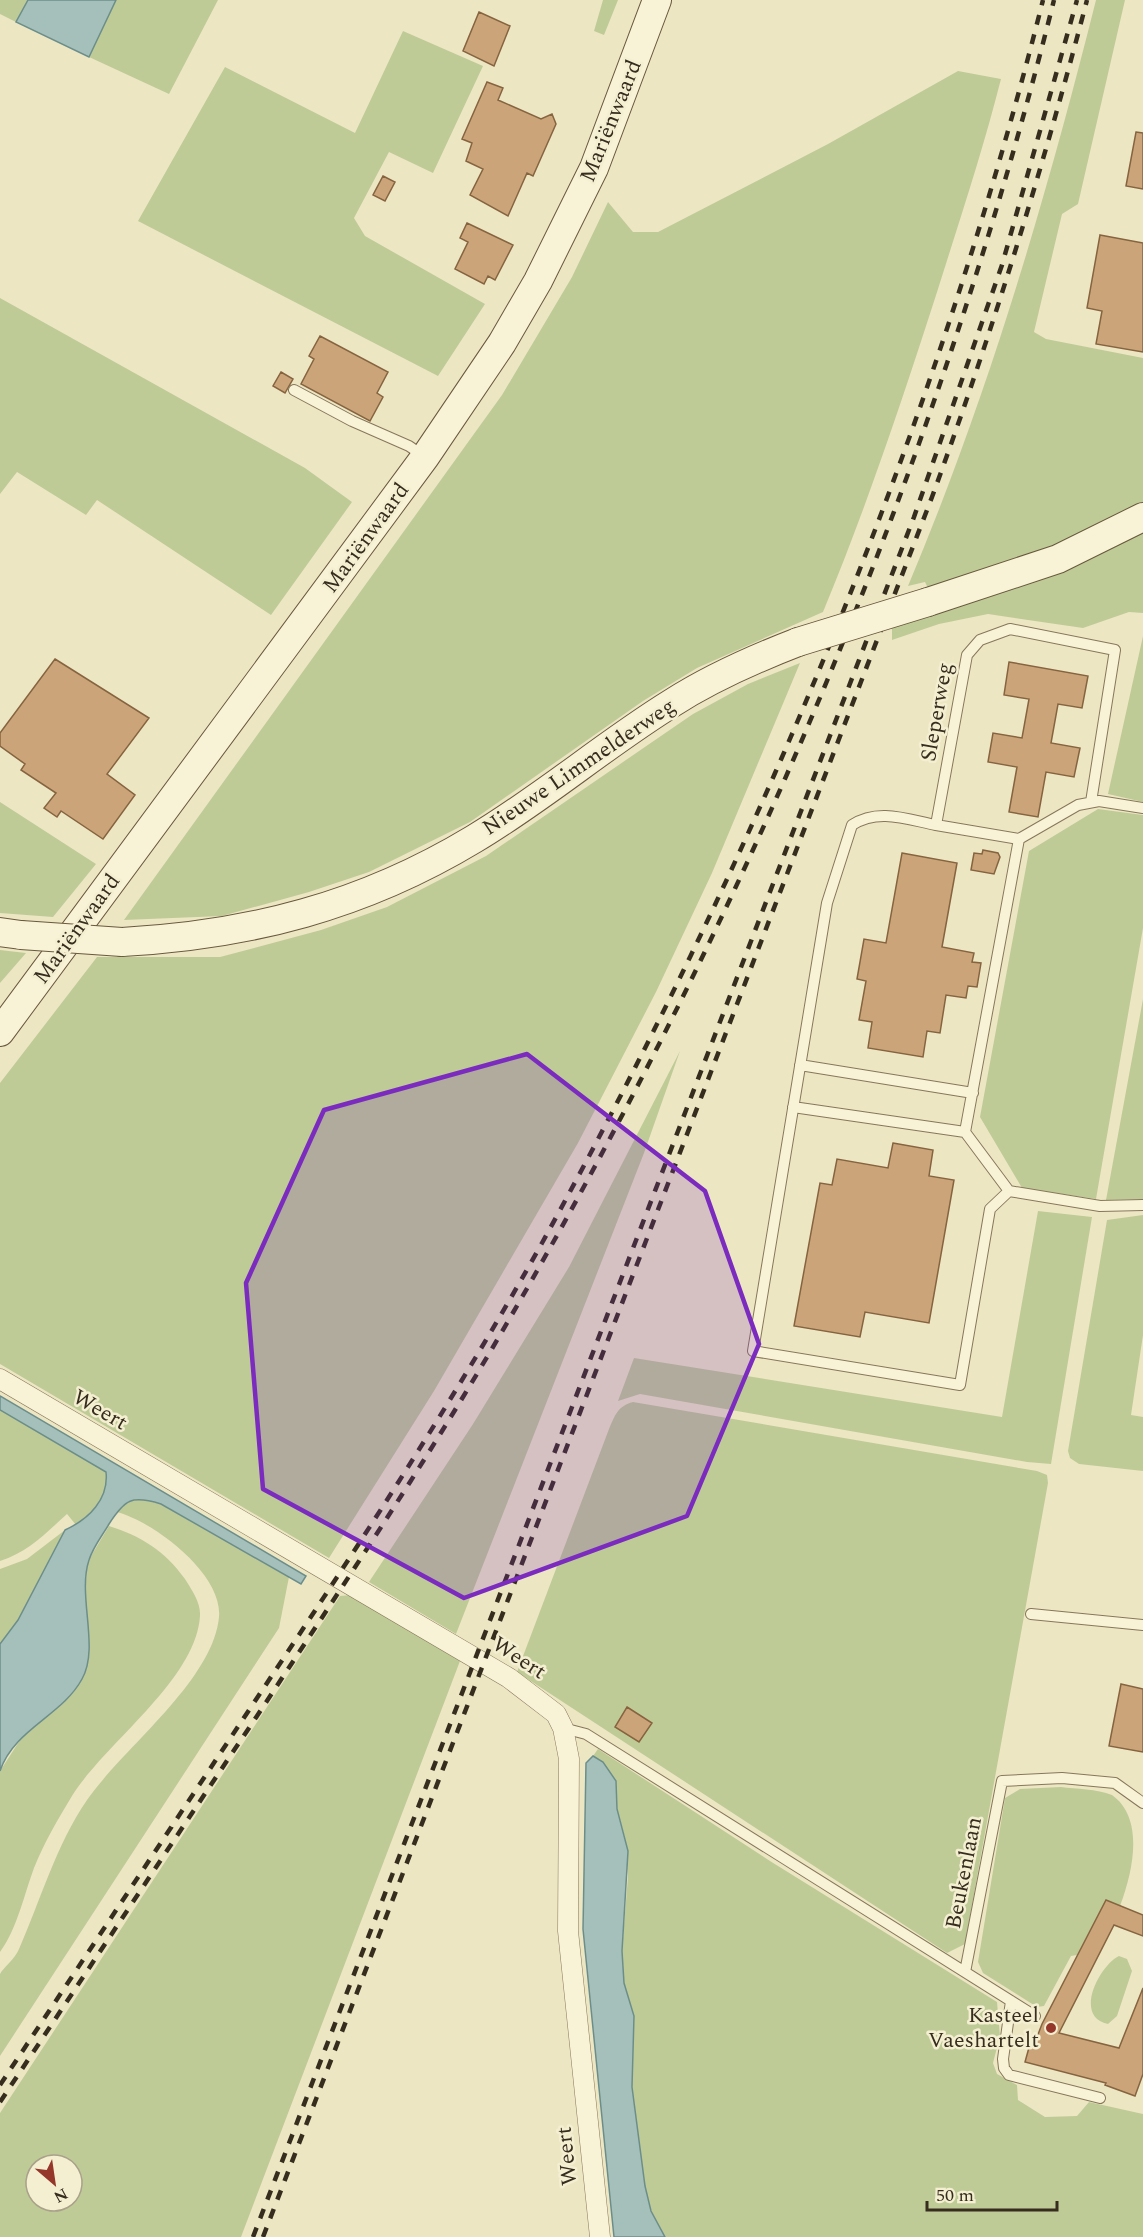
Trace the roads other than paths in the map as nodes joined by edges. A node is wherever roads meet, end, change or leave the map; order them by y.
1 (657, 0) edge
2 (294, 390) dead end
3 (425, 457) junction
4 (1143, 517) edge
5 (1095, 802) junction
6 (1143, 808) edge
7 (936, 825) junction
8 (1020, 839) junction
9 (11, 934) edge
10 (0, 1032) edge
11 (800, 1065) junction
12 (973, 1093) junction
13 (793, 1107) junction
14 (966, 1132) junction
15 (1009, 1191) junction
16 (1143, 1205) edge
17 (0, 1379) edge
18 (1031, 1614) dead end
19 (1143, 1625) edge
20 (563, 1728) junction
21 (1143, 1803) edge
22 (965, 1972) junction
23 (1011, 2001) junction
24 (1035, 2016) dead end
25 (1100, 2098) dead end
26 (600, 2237) edge

1 - 3 street, Mariënwaard
2 - 3 lane
3 - 10 street, Mariënwaard
4 - 9 street, Nieuwe Limmelderweg, bridge
5 - 6 lane
5 - 7 lane, Sleperweg
5 - 8 lane
7 - 8 lane
7 - 11 lane
8 - 12 lane
11 - 12 lane
11 - 13 lane
12 - 14 lane
13 - 14 lane
13 - 15 lane
14 - 15 lane
15 - 16 lane
17 - 20 street, Weert
18 - 19 lane
20 - 22 lane
20 - 26 street, Weert
21 - 22 lane, Beukenlaan
22 - 23 lane
23 - 24 lane
23 - 25 lane

